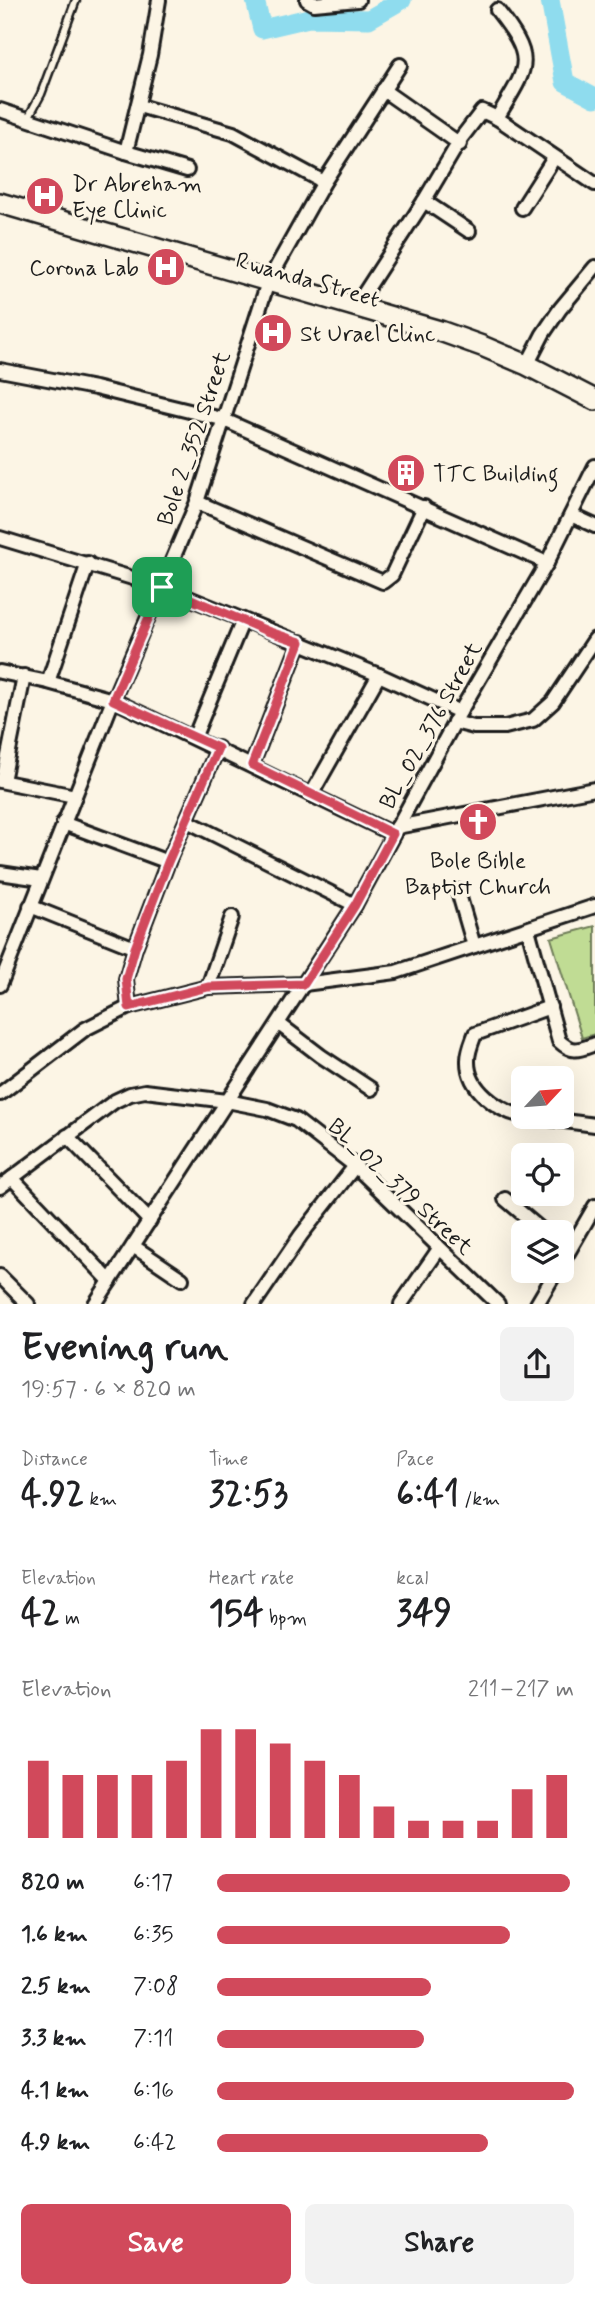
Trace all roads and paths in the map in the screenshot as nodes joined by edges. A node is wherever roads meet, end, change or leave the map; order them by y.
1 (76, 0) edge
2 (159, 0) edge
3 (307, 0) edge
4 (358, 0) edge
5 (497, 10) dead end
6 (400, 65) dead end
7 (383, 90) junction
8 (139, 106) junction
9 (0, 110) edge
10 (28, 118) junction
11 (497, 118) junction
12 (460, 144) junction
13 (126, 152) junction
14 (554, 158) junction
15 (187, 170) dead end
16 (324, 182) junction
17 (595, 184) edge
18 (424, 201) junction
19 (0, 203) edge
20 (522, 208) dead end
21 (0, 216) edge
22 (469, 231) dead end
23 (595, 267) edge
24 (266, 287) junction
25 (356, 306) junction
26 (527, 365) junction
27 (0, 370) edge
28 (589, 397) edge
29 (222, 419) junction
30 (595, 466) edge
31 (197, 502) junction
32 (424, 508) junction
33 (571, 514) junction
34 (595, 526) edge
35 (0, 538) edge
36 (88, 563) junction
37 (547, 563) junction
38 (162, 587) junction
39 (243, 620) junction
40 (595, 639) edge
41 (300, 642) junction
42 (0, 672) edge
43 (379, 674) junction
44 (24, 676) junction
45 (48, 682) junction
46 (113, 700) junction
47 (457, 717) junction
48 (194, 738) junction
49 (218, 748) junction
50 (252, 765) junction
51 (1, 781) edge
52 (595, 789) edge
53 (311, 795) junction
54 (75, 796) junction
55 (187, 821) junction
56 (63, 823) junction
57 (395, 831) junction
58 (168, 862) junction
59 (0, 873) edge
60 (41, 879) junction
61 (458, 891) dead end
62 (355, 905) junction
63 (30, 906) junction
64 (595, 906) edge
65 (232, 918) dead end
66 (528, 929) junction
67 (474, 946) junction
68 (135, 948) junction
69 (304, 984) junction
70 (0, 985) edge
71 (208, 987) junction
72 (129, 1007) junction
73 (550, 1007) junction
74 (279, 1024) junction
75 (595, 1044) edge
76 (371, 1088) dead end
77 (0, 1094) edge
78 (227, 1101) junction
79 (511, 1112) edge
80 (574, 1122) edge
81 (595, 1125) edge
82 (67, 1136) junction
83 (355, 1166) junction
84 (12, 1178) junction
85 (0, 1187) edge
86 (505, 1199) dead end
87 (595, 1206) edge
88 (530, 1220) edge
89 (150, 1221) junction
90 (574, 1239) edge
91 (133, 1246) junction
92 (439, 1249) junction
93 (0, 1276) edge
94 (182, 1279) dead end
95 (110, 1281) junction
96 (549, 1283) edge
97 (28, 1304) edge
98 (95, 1304) edge
99 (254, 1304) edge
100 (401, 1304) edge
101 (498, 1304) edge
102 (537, 1304) edge

1 - 10 lane
2 - 8 street
3 - 4 street
5 - 11 street
6 - 7 street, Bole 2_352 Street
7 - 12 street
7 - 16 street, Bole 2_352 Street
8 - 13 street
8 - 16 street
9 - 10 street
10 - 13 street
11 - 12 street
11 - 14 street
12 - 18 street
13 - 15 street
14 - 17 street
14 - 20 street
16 - 24 street, Bole 2_352 Street
18 - 22 street
18 - 25 street
19 - 24 main road, Rwanda Street
21 - 24 main road, Rwanda Street
23 - 26 street
24 - 25 main road, Rwanda Street
24 - 28 main road, Rwanda Street
24 - 29 street, Bole 2_352 Street
25 - 26 main road, Rwanda Street
26 - 28 main road, Rwanda Street
27 - 29 street
29 - 31 street, Bole 2_352 Street
29 - 32 street
30 - 33 street, BL_02_376 Street
31 - 32 street
31 - 38 street, Bole 2_352 Street
32 - 37 street
33 - 34 street
33 - 37 street, BL_02_376 Street
35 - 36 street
36 - 38 street
36 - 45 street
37 - 47 street, BL_02_376 Street
38 - 39 street
38 - 46 street, Bole 2_352 Street
39 - 41 street
39 - 48 street
40 - 47 street
41 - 43 street
41 - 50 street
42 - 44 street
43 - 47 street
43 - 53 street
44 - 45 street
44 - 51 street
45 - 46 street
46 - 48 street
46 - 54 street, Bole 2_352 Street
47 - 57 street, BL_02_376 Street
48 - 49 street
49 - 50 street
49 - 55 street
50 - 53 street
51 - 54 street
52 - 57 street
53 - 57 street
54 - 56 street, Bole 2_352 Street
55 - 58 street
55 - 62 street
56 - 58 street
56 - 60 street, Bole 2_352 Street
57 - 62 street, BL_02_376 Street
58 - 68 street
59 - 60 street
60 - 63 street, Bole 2_352 Street
61 - 67 street
62 - 69 street, BL_02_376 Street
63 - 68 street
63 - 70 street, Bole 2_352 Street
64 - 66 street
65 - 71 street
66 - 67 street
66 - 73 street
67 - 69 street
68 - 72 street
69 - 71 street
69 - 74 street, BL_02_376 Street
71 - 72 street
72 - 77 street
73 - 75 street
73 - 79 street
74 - 76 street
74 - 78 street, BL_02_376 Street
78 - 82 street, BL_02_379 Street
78 - 83 street, BL_02_379 Street
78 - 89 street, BL_02_376 Street
80 - 81 street
82 - 84 street, BL_02_379 Street
82 - 89 street
83 - 92 street, BL_02_379 Street
83 - 99 street
84 - 85 street, BL_02_379 Street
84 - 95 street
86 - 88 street
87 - 90 street
89 - 91 street, BL_02_376 Street
91 - 94 street
91 - 95 street, BL_02_376 Street
92 - 100 street
92 - 101 street, BL_02_379 Street
93 - 97 street
95 - 98 street, BL_02_376 Street
96 - 102 street

